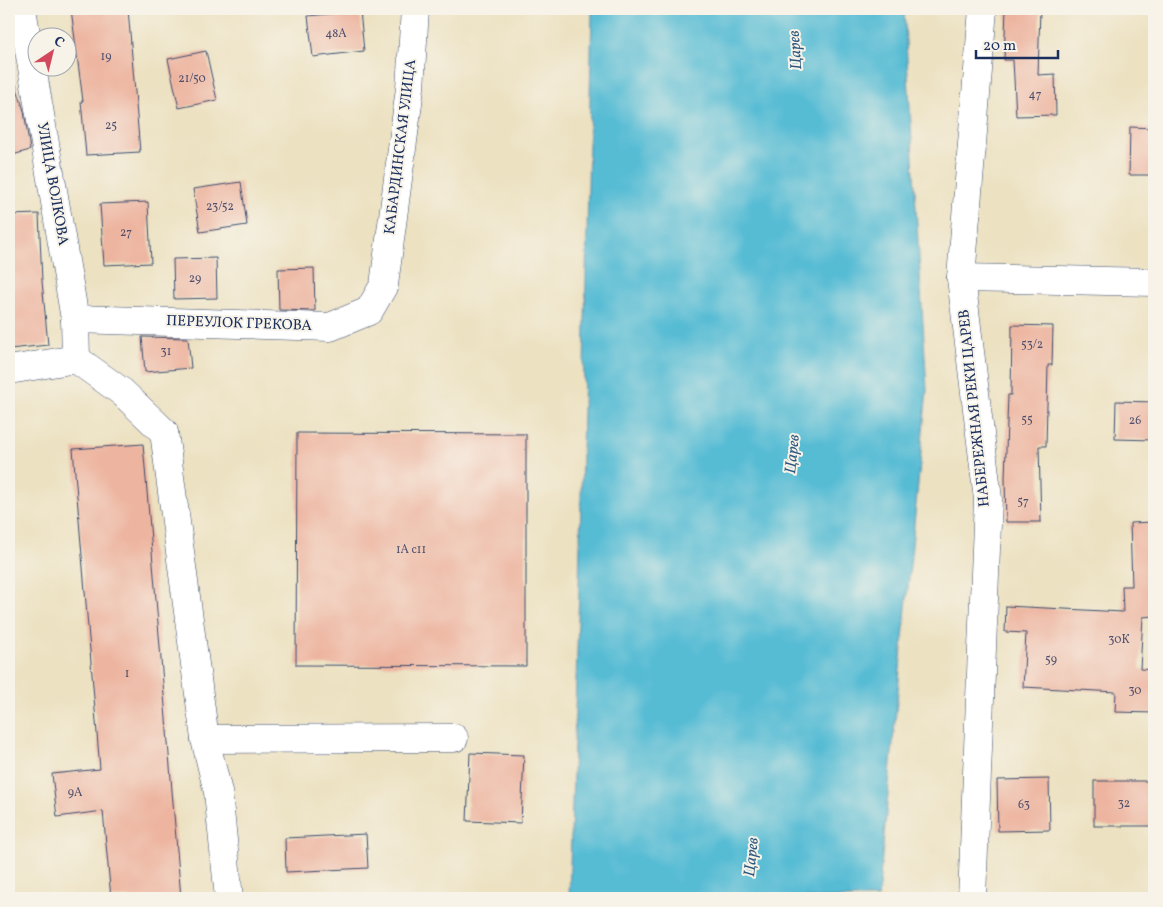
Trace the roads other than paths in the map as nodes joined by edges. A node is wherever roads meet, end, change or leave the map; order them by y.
1 (22, 9) edge
2 (415, 9) edge
3 (984, 9) edge
4 (961, 278) junction
5 (1154, 282) edge
6 (384, 285) joint
7 (75, 320) junction
8 (76, 359) junction
9 (9, 370) edge
10 (454, 738) dead end
11 (205, 739) junction
12 (229, 898) edge
13 (972, 898) edge

1 - 7 street, УЛИЦА ВОЛКОВА
2 - 6 street, КАБАРДИНСКАЯ УЛИЦА
3 - 4 street, НАБЕРЕЖНАЯ РЕКИ ЦАРЕВ
4 - 5 street
4 - 13 street, НАБЕРЕЖНАЯ РЕКИ ЦАРЕВ
6 - 7 street, ПЕРЕУЛОК ГРЕКОВА
7 - 8 street, УЛИЦА ВОЛКОВА
8 - 9 street
8 - 11 street
10 - 11 street
11 - 12 street

